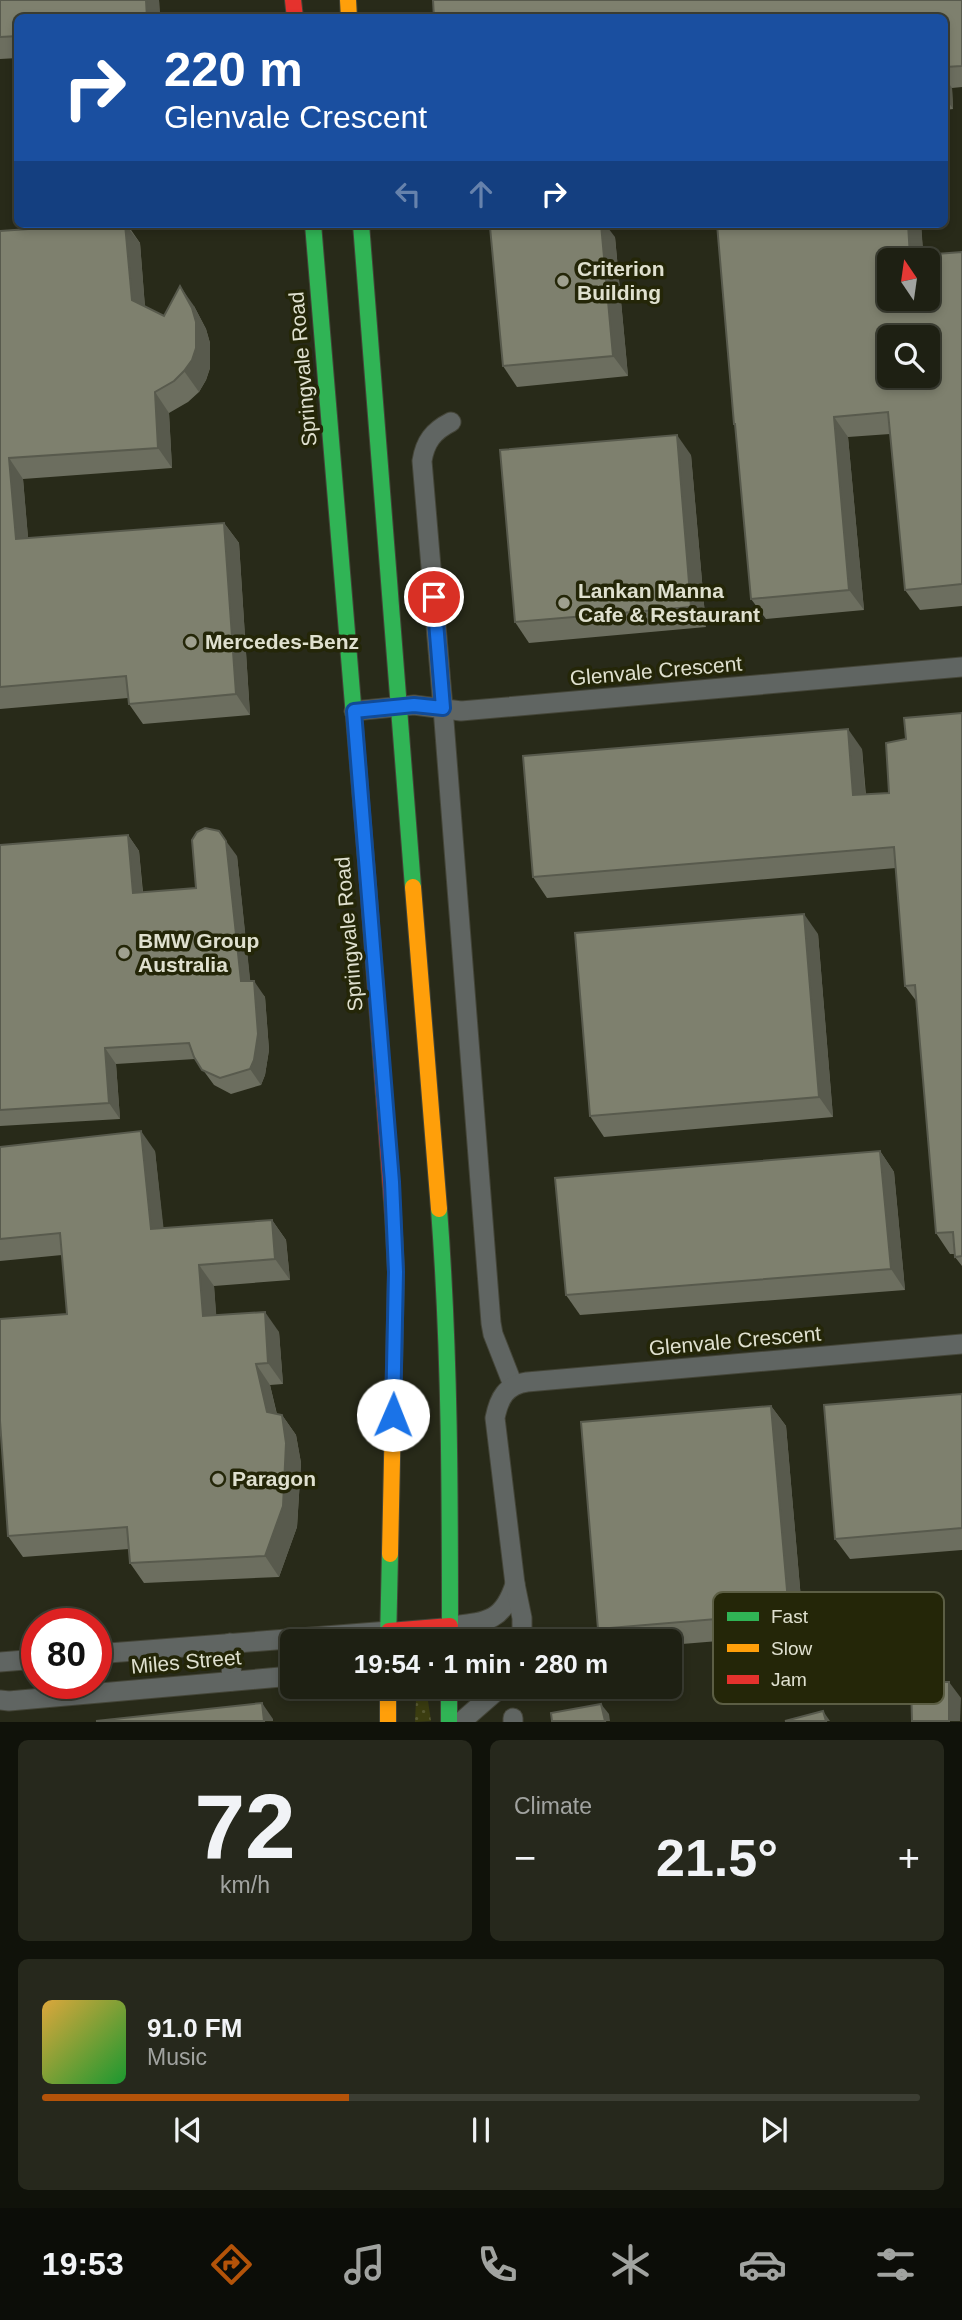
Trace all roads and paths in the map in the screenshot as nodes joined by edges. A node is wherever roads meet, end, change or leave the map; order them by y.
1 (313, 228) edge
2 (360, 228) edge
3 (450, 422) dead end
4 (962, 667) edge
5 (399, 706) junction
6 (443, 708) junction
7 (354, 711) junction
8 (962, 1344) edge
9 (513, 1385) junction
10 (515, 1584) junction
11 (388, 1629) edge
12 (450, 1629) edge
13 (464, 1629) edge
14 (522, 1629) edge
15 (280, 1641) edge
16 (230, 1643) junction
17 (112, 1653) edge
18 (21, 1661) edge
19 (0, 1662) edge
20 (280, 1677) edge
21 (232, 1681) junction
22 (388, 1699) edge
23 (449, 1699) edge
24 (487, 1699) edge
25 (0, 1700) edge
26 (388, 1721) edge
27 (449, 1721) edge
28 (461, 1721) edge

1 - 7 highway, Springvale Road
2 - 5 highway
3 - 6 street
4 - 6 street, Glenvale Crescent
5 - 6 street, Glenvale Crescent
5 - 7 street, Glenvale Crescent
5 - 12 highway
6 - 9 street
7 - 11 highway, Springvale Road
8 - 9 street, Glenvale Crescent
9 - 10 street
10 - 13 street
10 - 14 street
15 - 16 street, Miles Street
16 - 17 street, Miles Street
16 - 21 street
18 - 19 street
20 - 21 street, Miles Street
21 - 25 street, Miles Street
22 - 26 highway
23 - 27 highway
24 - 28 street

